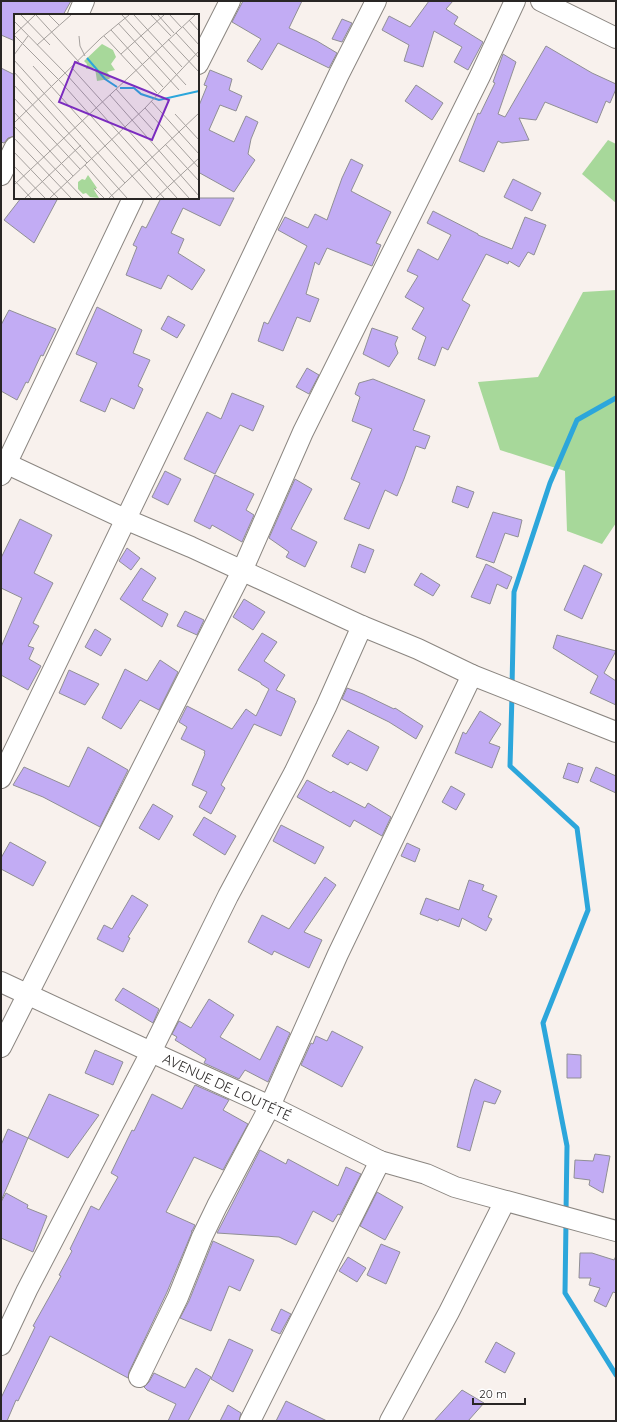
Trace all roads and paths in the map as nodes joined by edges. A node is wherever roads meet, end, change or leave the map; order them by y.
1 (84, 1) edge
2 (230, 1) edge
3 (376, 1) edge
4 (515, 1) edge
5 (541, 1) edge
6 (78, 14) edge
7 (616, 38) edge
8 (199, 62) edge
9 (14, 149) edge
10 (1, 175) edge
11 (133, 199) edge
12 (3, 466) edge
13 (125, 519) junction
14 (242, 571) junction
15 (362, 626) junction
16 (472, 675) junction
17 (616, 732) edge
18 (1, 778) edge
19 (1, 982) edge
20 (27, 994) junction
21 (1, 1047) edge
22 (151, 1052) junction
23 (270, 1106) junction
24 (380, 1161) junction
25 (505, 1201) junction
26 (616, 1231) edge
27 (1, 1345) edge
28 (139, 1377) dead end
29 (250, 1421) edge
30 (390, 1421) edge

1 - 6 street
2 - 8 street
3 - 13 street
4 - 14 street
5 - 7 street
9 - 10 street
11 - 12 street
12 - 13 street
13 - 14 street
13 - 18 street
14 - 15 street
14 - 20 street
15 - 16 street
15 - 22 street
16 - 17 street
16 - 23 street
19 - 20 street, AVENUE DE LOUTÉTÉ
20 - 21 street
20 - 22 street, AVENUE DE LOUTÉTÉ
22 - 23 street, AVENUE DE LOUTÉTÉ
22 - 27 street
23 - 24 street, AVENUE DE LOUTÉTÉ
23 - 28 street
24 - 25 street, AVENUE DE LOUTÉTÉ
24 - 29 street
25 - 26 street, AVENUE DE LOUTÉTÉ
25 - 30 street

